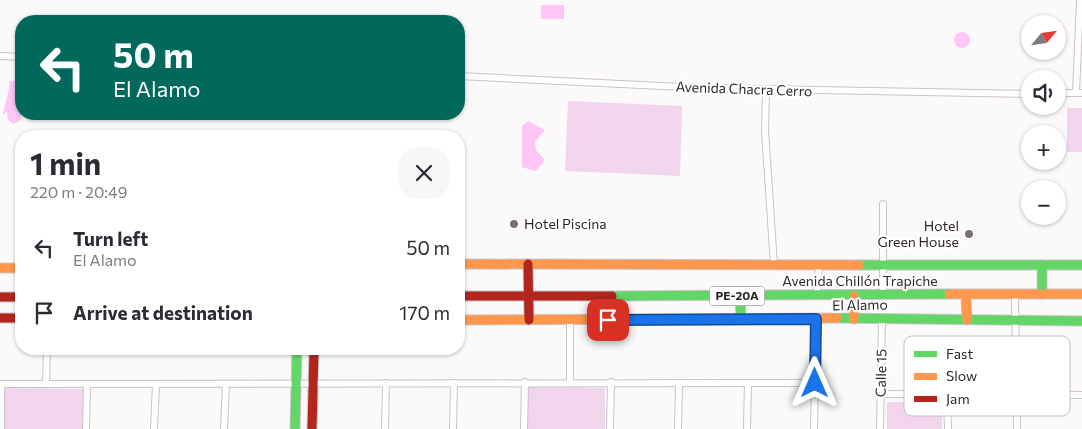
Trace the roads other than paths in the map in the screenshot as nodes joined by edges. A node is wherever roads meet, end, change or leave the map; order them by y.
1 (1080, 0) edge
2 (0, 56) edge
3 (15, 57) edge
4 (465, 76) edge
5 (766, 90) junction
6 (1066, 93) edge
7 (1079, 93) edge
8 (1021, 94) edge
9 (883, 204) dead end
10 (465, 264) edge
11 (528, 264) junction
12 (774, 265) junction
13 (818, 265) junction
14 (883, 265) junction
15 (1042, 265) junction
16 (1082, 265) edge
17 (0, 268) edge
18 (15, 268) edge
19 (1015, 294) junction
20 (1042, 294) junction
21 (1082, 294) edge
22 (966, 295) junction
23 (465, 296) edge
24 (528, 296) junction
25 (740, 296) junction
26 (817, 296) junction
27 (854, 296) junction
28 (882, 296) junction
29 (0, 297) edge
30 (15, 297) edge
31 (0, 318) edge
32 (15, 318) edge
33 (854, 318) junction
34 (882, 318) junction
35 (741, 319) junction
36 (816, 319) junction
37 (465, 320) edge
38 (529, 320) junction
39 (570, 320) junction
40 (968, 320) junction
41 (1016, 320) junction
42 (1082, 321) edge
43 (1016, 336) edge
44 (47, 355) edge
45 (297, 355) edge
46 (314, 355) edge
47 (525, 382) junction
48 (570, 382) junction
49 (611, 382) junction
50 (454, 383) junction
51 (679, 383) junction
52 (748, 383) junction
53 (815, 383) junction
54 (1, 384) edge
55 (46, 384) junction
56 (87, 384) junction
57 (156, 384) junction
58 (226, 384) junction
59 (296, 384) junction
60 (313, 384) junction
61 (386, 384) junction
62 (881, 394) junction
63 (904, 394) edge
64 (948, 416) edge
65 (1017, 416) edge
66 (1, 429) edge
67 (86, 429) edge
68 (154, 429) edge
69 (224, 429) edge
70 (296, 429) edge
71 (312, 429) edge
72 (384, 429) edge
73 (453, 429) edge
74 (524, 429) edge
75 (610, 429) edge
76 (678, 429) edge
77 (747, 429) edge
78 (814, 429) edge
79 (880, 429) edge
80 (948, 429) edge
81 (1017, 429) edge

1 - 7 street
2 - 3 street
4 - 5 street, Avenida Chacra Cerro
5 - 8 street, Avenida Chacra Cerro
5 - 12 street
6 - 7 street
9 - 14 street
10 - 11 main road, Avenida Chillón Trapiche
11 - 12 main road, Avenida Chillón Trapiche
11 - 24 main road
12 - 13 main road, Avenida Chillón Trapiche
13 - 14 main road, Avenida Chillón Trapiche
13 - 26 street
14 - 15 main road, Avenida Chillón Trapiche
14 - 28 street
15 - 16 main road, Avenida Chillón Trapiche
15 - 20 main road
17 - 18 main road
19 - 20 main road, Avenida Chillón Trapiche / PE-20A
19 - 22 main road, Avenida Chillón Trapiche / PE-20A
19 - 41 street
20 - 21 main road, Avenida Chillón Trapiche / PE-20A
22 - 28 main road, Avenida Chillón Trapiche / PE-20A
22 - 40 main road
23 - 24 main road, Avenida Chillón Trapiche / PE-20A
24 - 25 main road, Avenida Chillón Trapiche / PE-20A
24 - 38 main road
25 - 26 main road, Avenida Chillón Trapiche / PE-20A
25 - 35 main road
26 - 27 main road, Avenida Chillón Trapiche / PE-20A
27 - 28 main road, Avenida Chillón Trapiche / PE-20A
27 - 33 main road
29 - 30 main road
31 - 32 main road
33 - 34 main road, El Alamo
33 - 36 main road, El Alamo
34 - 40 main road, El Alamo
34 - 62 street, Calle 15
35 - 36 main road, El Alamo
35 - 39 main road, El Alamo
36 - 53 street
37 - 38 main road, El Alamo
38 - 39 main road, El Alamo
39 - 48 street
40 - 41 main road, El Alamo
41 - 42 main road, El Alamo
41 - 43 street
44 - 55 street
45 - 59 main road
46 - 60 main road
47 - 48 street
47 - 50 street
47 - 74 street
48 - 49 street
49 - 51 street
49 - 75 street
50 - 61 street
50 - 73 street
51 - 52 street
51 - 76 street
52 - 53 street
52 - 77 street
53 - 78 street
54 - 55 street
54 - 66 street
55 - 56 street
56 - 57 street
56 - 67 street
57 - 58 street
57 - 68 street
58 - 59 street
58 - 69 street
59 - 60 street
59 - 70 main road
60 - 61 street
60 - 71 main road
61 - 72 street
62 - 63 street
62 - 79 street, Calle 15
64 - 80 street
65 - 81 street

